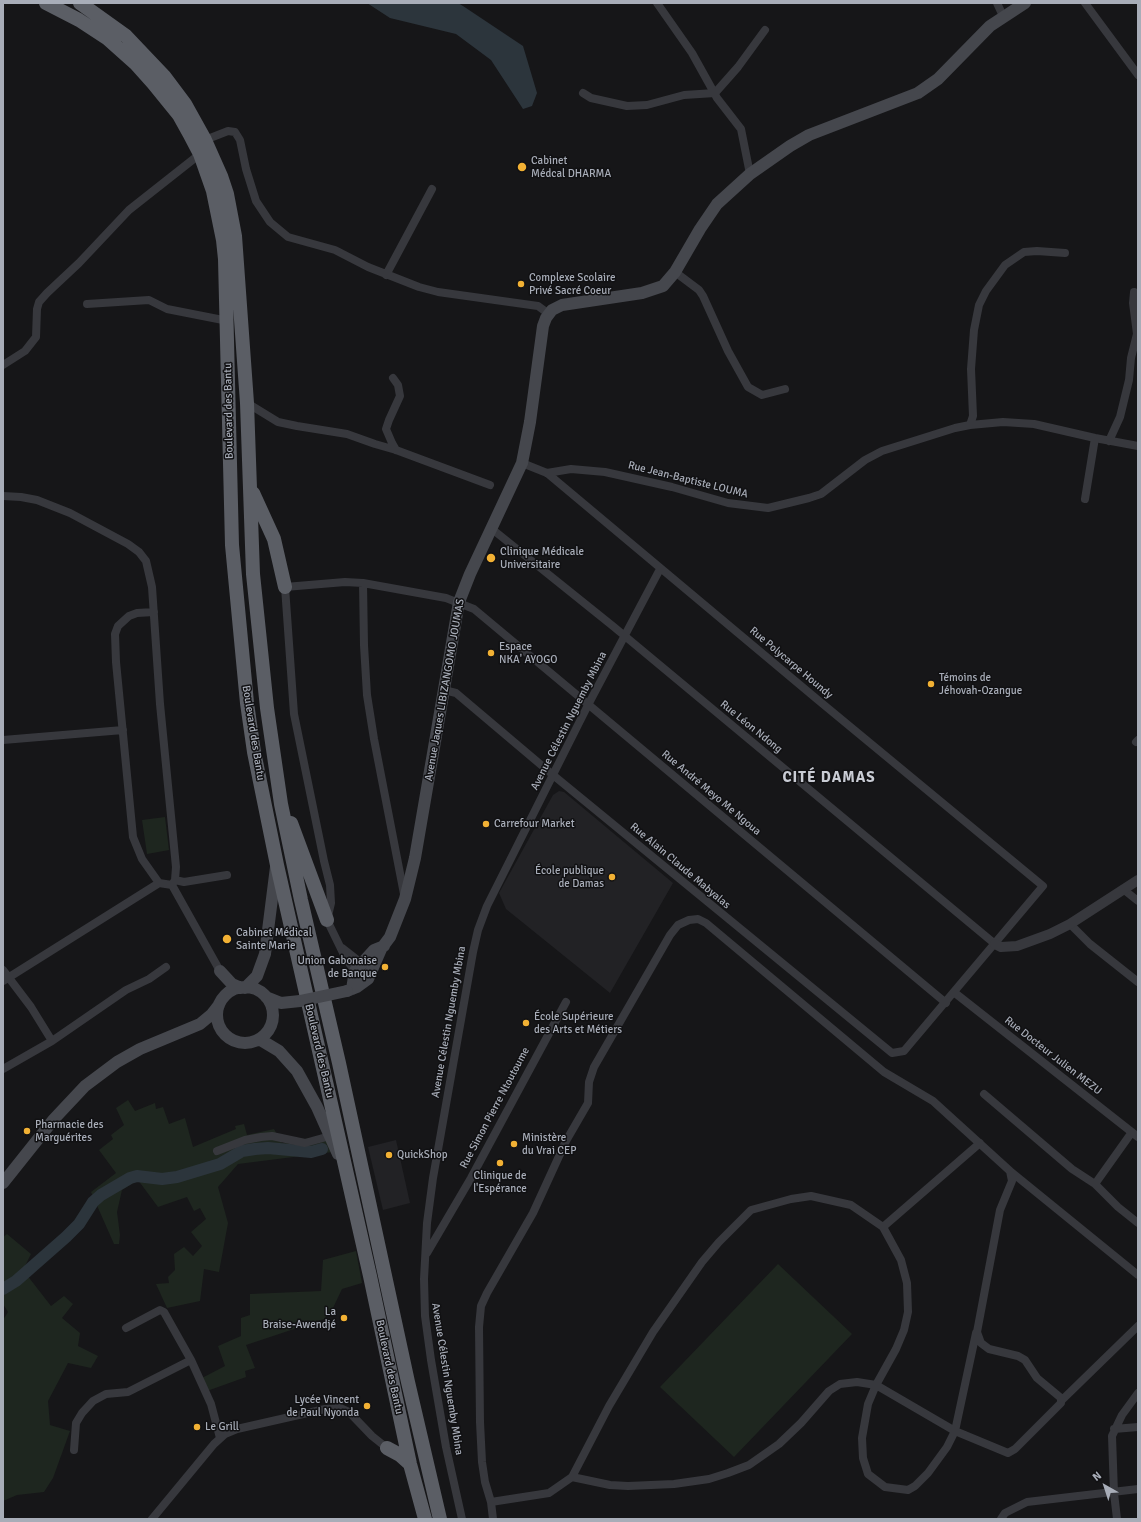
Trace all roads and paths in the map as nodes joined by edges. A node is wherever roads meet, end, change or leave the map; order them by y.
1 (46, 3) edge
2 (80, 3) edge
3 (658, 3) edge
4 (997, 3) edge
5 (1025, 3) edge
6 (1085, 3) edge
7 (1003, 16) junction
8 (765, 30) dead end
9 (1138, 75) edge
10 (583, 93) dead end
11 (714, 93) junction
12 (206, 140) junction
13 (200, 154) junction
14 (750, 174) junction
15 (432, 189) dead end
16 (1065, 253) dead end
17 (675, 272) junction
18 (386, 275) junction
19 (1134, 292) dead end
20 (87, 304) dead end
21 (549, 314) junction
22 (228, 321) junction
23 (3, 365) edge
24 (393, 378) dead end
25 (785, 389) dead end
26 (247, 403) junction
27 (970, 425) junction
28 (1095, 438) junction
29 (1109, 441) junction
30 (1138, 446) edge
31 (396, 450) junction
32 (522, 464) junction
33 (547, 473) junction
34 (490, 485) dead end
35 (251, 489) junction
36 (3, 496) edge
37 (1085, 499) dead end
38 (492, 528) junction
39 (660, 569) junction
40 (363, 583) junction
41 (284, 587) junction
42 (460, 602) junction
43 (154, 612) junction
44 (626, 637) junction
45 (444, 690) junction
46 (588, 705) junction
47 (123, 730) junction
48 (3, 740) edge
49 (553, 775) junction
50 (281, 804) junction
51 (277, 865) junction
52 (227, 875) dead end
53 (1138, 880) edge
54 (174, 882) junction
55 (159, 883) junction
56 (330, 885) junction
57 (1123, 889) junction
58 (318, 891) junction
59 (405, 899) junction
60 (1138, 901) edge
61 (328, 920) junction
62 (1070, 924) junction
63 (995, 944) junction
64 (385, 946) junction
65 (166, 967) dead end
66 (358, 967) junction
67 (3, 970) edge
68 (220, 971) junction
69 (6, 979) edge
70 (367, 980) junction
71 (1138, 982) edge
72 (243, 988) junction
73 (349, 990) junction
74 (955, 993) junction
75 (266, 997) junction
76 (221, 1001) junction
77 (294, 1002) junction
78 (566, 1002) dead end
79 (946, 1004) junction
80 (272, 1023) junction
81 (194, 1027) junction
82 (224, 1034) junction
83 (259, 1039) junction
84 (52, 1041) junction
85 (3, 1069) edge
86 (984, 1094) dead end
87 (1135, 1135) edge
88 (330, 1136) junction
89 (980, 1143) junction
90 (217, 1151) dead end
91 (345, 1170) junction
92 (1010, 1171) junction
93 (3, 1183) edge
94 (1095, 1184) junction
95 (427, 1223) junction
96 (1138, 1223) edge
97 (444, 1225) junction
98 (883, 1227) junction
99 (425, 1258) junction
100 (1138, 1275) edge
101 (1138, 1326) edge
102 (126, 1328) dead end
103 (976, 1332) junction
104 (191, 1360) junction
105 (876, 1385) junction
106 (1138, 1393) edge
107 (1062, 1400) junction
108 (1138, 1426) edge
109 (1114, 1429) junction
110 (955, 1432) junction
111 (404, 1437) junction
112 (220, 1438) junction
113 (387, 1448) junction
114 (74, 1450) dead end
115 (410, 1464) junction
116 (572, 1478) junction
117 (1138, 1489) edge
118 (1114, 1493) junction
119 (491, 1502) junction
120 (152, 1519) edge
121 (425, 1519) edge
122 (440, 1519) edge
123 (462, 1519) edge
124 (493, 1519) edge
125 (1001, 1519) edge
126 (1118, 1519) edge

1 - 13 highway, Boulevard des Bantu
2 - 12 highway, Boulevard des Bantu
3 - 11 street
4 - 7 street
5 - 7 main road
6 - 9 street
7 - 14 main road
8 - 11 street
10 - 11 street
11 - 14 street
12 - 18 street
12 - 26 highway, Boulevard des Bantu
13 - 22 highway, Boulevard des Bantu
13 - 23 street
14 - 17 main road
15 - 18 street
16 - 27 street
17 - 21 main road
17 - 25 street
18 - 21 street
19 - 29 street
20 - 22 street
21 - 32 main road, Avenue Jaques LIBIZANGOMO JOUMAS
22 - 51 highway, Boulevard des Bantu
24 - 31 street
26 - 31 street
26 - 35 highway, Boulevard des Bantu
27 - 28 street, Rue Jean-Baptiste LOUMA
27 - 33 street, Rue Jean-Baptiste LOUMA
28 - 29 street, Rue Jean-Baptiste LOUMA
28 - 37 street
29 - 30 street, Rue Jean-Baptiste LOUMA
31 - 34 street
32 - 33 street, Rue Polycarpe Houndy
32 - 38 main road, Avenue Jaques LIBIZANGOMO JOUMAS
33 - 39 street, Rue Polycarpe Houndy
35 - 41 highway
35 - 50 highway, Boulevard des Bantu
36 - 43 street
38 - 42 main road, Avenue Jaques LIBIZANGOMO JOUMAS
38 - 44 street, Rue Léon Ndong
39 - 44 street, Avenue Célestin Nguemby Mbina
39 - 63 street, Rue Polycarpe Houndy
40 - 41 street, Rue André Meyo Me Ngoua
40 - 42 street, Rue André Meyo Me Ngoua
40 - 59 street
41 - 56 street
42 - 45 main road, Avenue Jaques LIBIZANGOMO JOUMAS
42 - 46 street, Rue André Meyo Me Ngoua
43 - 47 street
43 - 54 street
44 - 46 street, Avenue Célestin Nguemby Mbina
44 - 63 street, Rue Léon Ndong
45 - 49 street, Rue Alain Claude Mabyalas
45 - 59 main road, Avenue Jaques LIBIZANGOMO JOUMAS
46 - 49 street, Avenue Célestin Nguemby Mbina
46 - 79 street, Rue André Meyo Me Ngoua
47 - 48 street
47 - 55 street
49 - 79 street, Rue Alain Claude Mabyalas
49 - 95 street, Avenue Célestin Nguemby Mbina
50 - 58 highway
50 - 122 highway, Boulevard des Bantu
51 - 72 main road
51 - 91 highway, Boulevard des Bantu
52 - 54 street
53 - 57 street
54 - 55 street
54 - 68 street
55 - 69 street
56 - 58 street
56 - 61 street
57 - 60 street
57 - 62 street
58 - 61 highway
59 - 64 main road, Avenue Jaques LIBIZANGOMO JOUMAS
61 - 66 street
62 - 63 street
62 - 71 street
63 - 74 street
64 - 66 main road
64 - 70 main road, Avenue Jaques LIBIZANGOMO JOUMAS
65 - 84 street
66 - 70 street
66 - 73 main road
67 - 69 street
68 - 72 main road
68 - 76 main road
69 - 84 street
70 - 73 main road
72 - 75 main road
72 - 76 main road
73 - 77 main road, bridge
74 - 79 street
74 - 87 street, Rue Docteur Julien MEZU
75 - 77 main road
75 - 80 main road
76 - 81 main road
76 - 82 main road
77 - 80 main road
78 - 97 street, Rue Simon Pierre Ntoutoume
80 - 83 main road
81 - 82 main road
81 - 93 main road
82 - 83 main road
83 - 88 main road
84 - 85 street
86 - 94 street
87 - 94 street
88 - 90 street
88 - 91 main road
89 - 92 street
89 - 98 street
89 - 119 street
91 - 111 highway, Boulevard des Bantu
92 - 100 street
92 - 103 street
94 - 96 street
95 - 97 street
95 - 99 street, Avenue Célestin Nguemby Mbina
97 - 99 street, Rue Simon Pierre Ntoutoume
98 - 105 street
98 - 116 street
99 - 123 street, Avenue Célestin Nguemby Mbina
101 - 107 street
102 - 104 street
103 - 107 street
103 - 110 street
104 - 112 street
104 - 114 street
105 - 110 street
105 - 110 street
105 - 116 street
106 - 109 street
107 - 110 street
108 - 109 street
109 - 118 street
111 - 113 highway
111 - 115 highway, Boulevard des Bantu
112 - 113 street
112 - 120 street
113 - 115 highway
115 - 121 highway, Boulevard des Bantu
116 - 119 street
117 - 118 street
118 - 125 street
118 - 126 street
119 - 124 street

